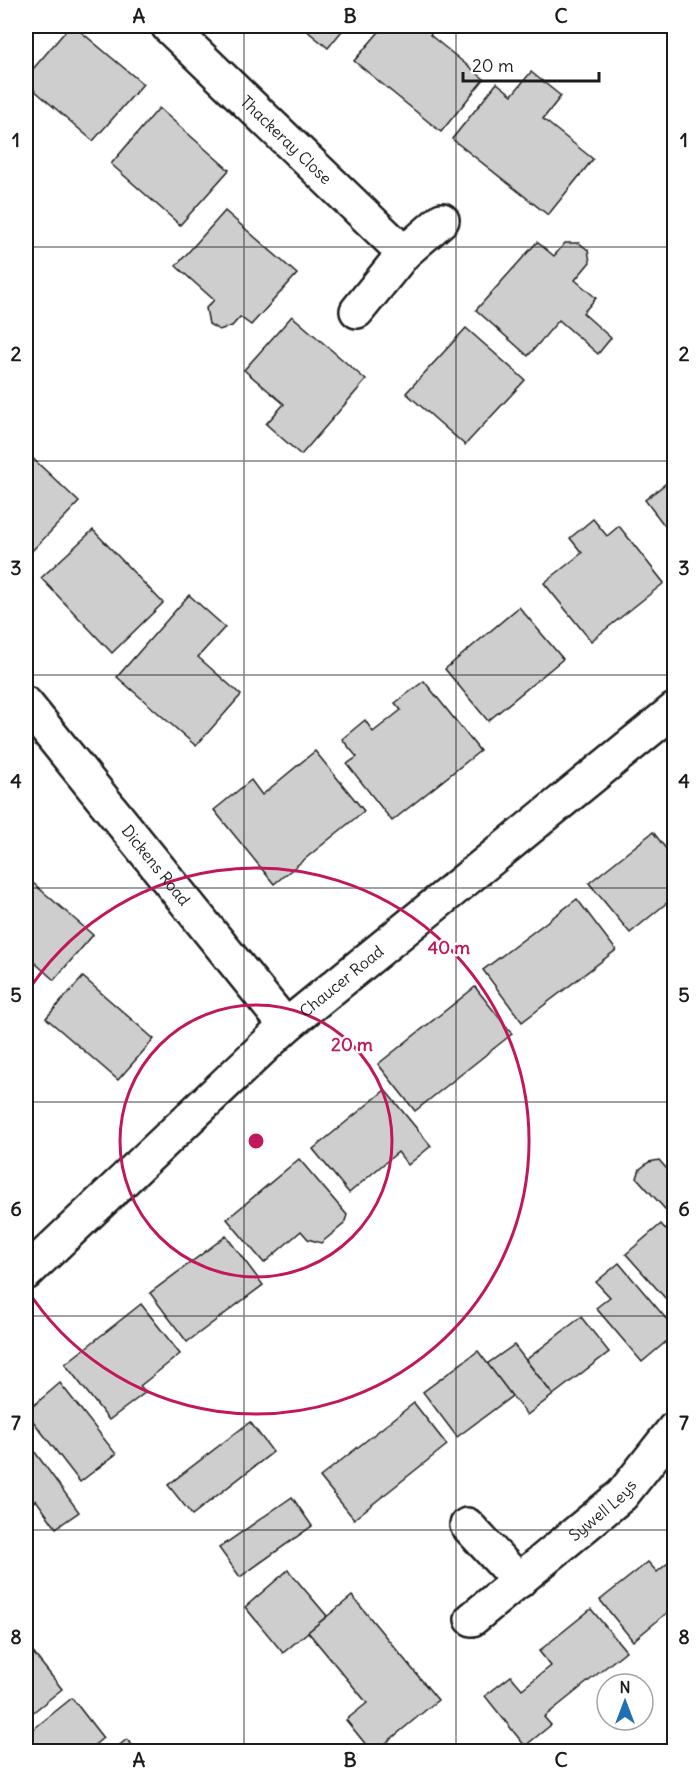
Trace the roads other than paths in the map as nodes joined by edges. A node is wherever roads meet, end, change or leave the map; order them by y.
1 (168, 26) edge
2 (442, 220) dead end
3 (404, 253) junction
4 (357, 311) dead end
5 (26, 704) edge
6 (675, 710) edge
7 (286, 1026) junction
8 (26, 1273) edge
9 (675, 1429) edge
10 (467, 1525) dead end
11 (519, 1581) junction
12 (472, 1619) dead end

1 - 3 street, Thackeray Close
2 - 3 street
3 - 4 street
5 - 7 street, Dickens Road
6 - 7 street, Chaucer Road
7 - 8 street, Chaucer Road
9 - 11 street, Sywell Leys
10 - 11 street
11 - 12 street, Sywell Leys

